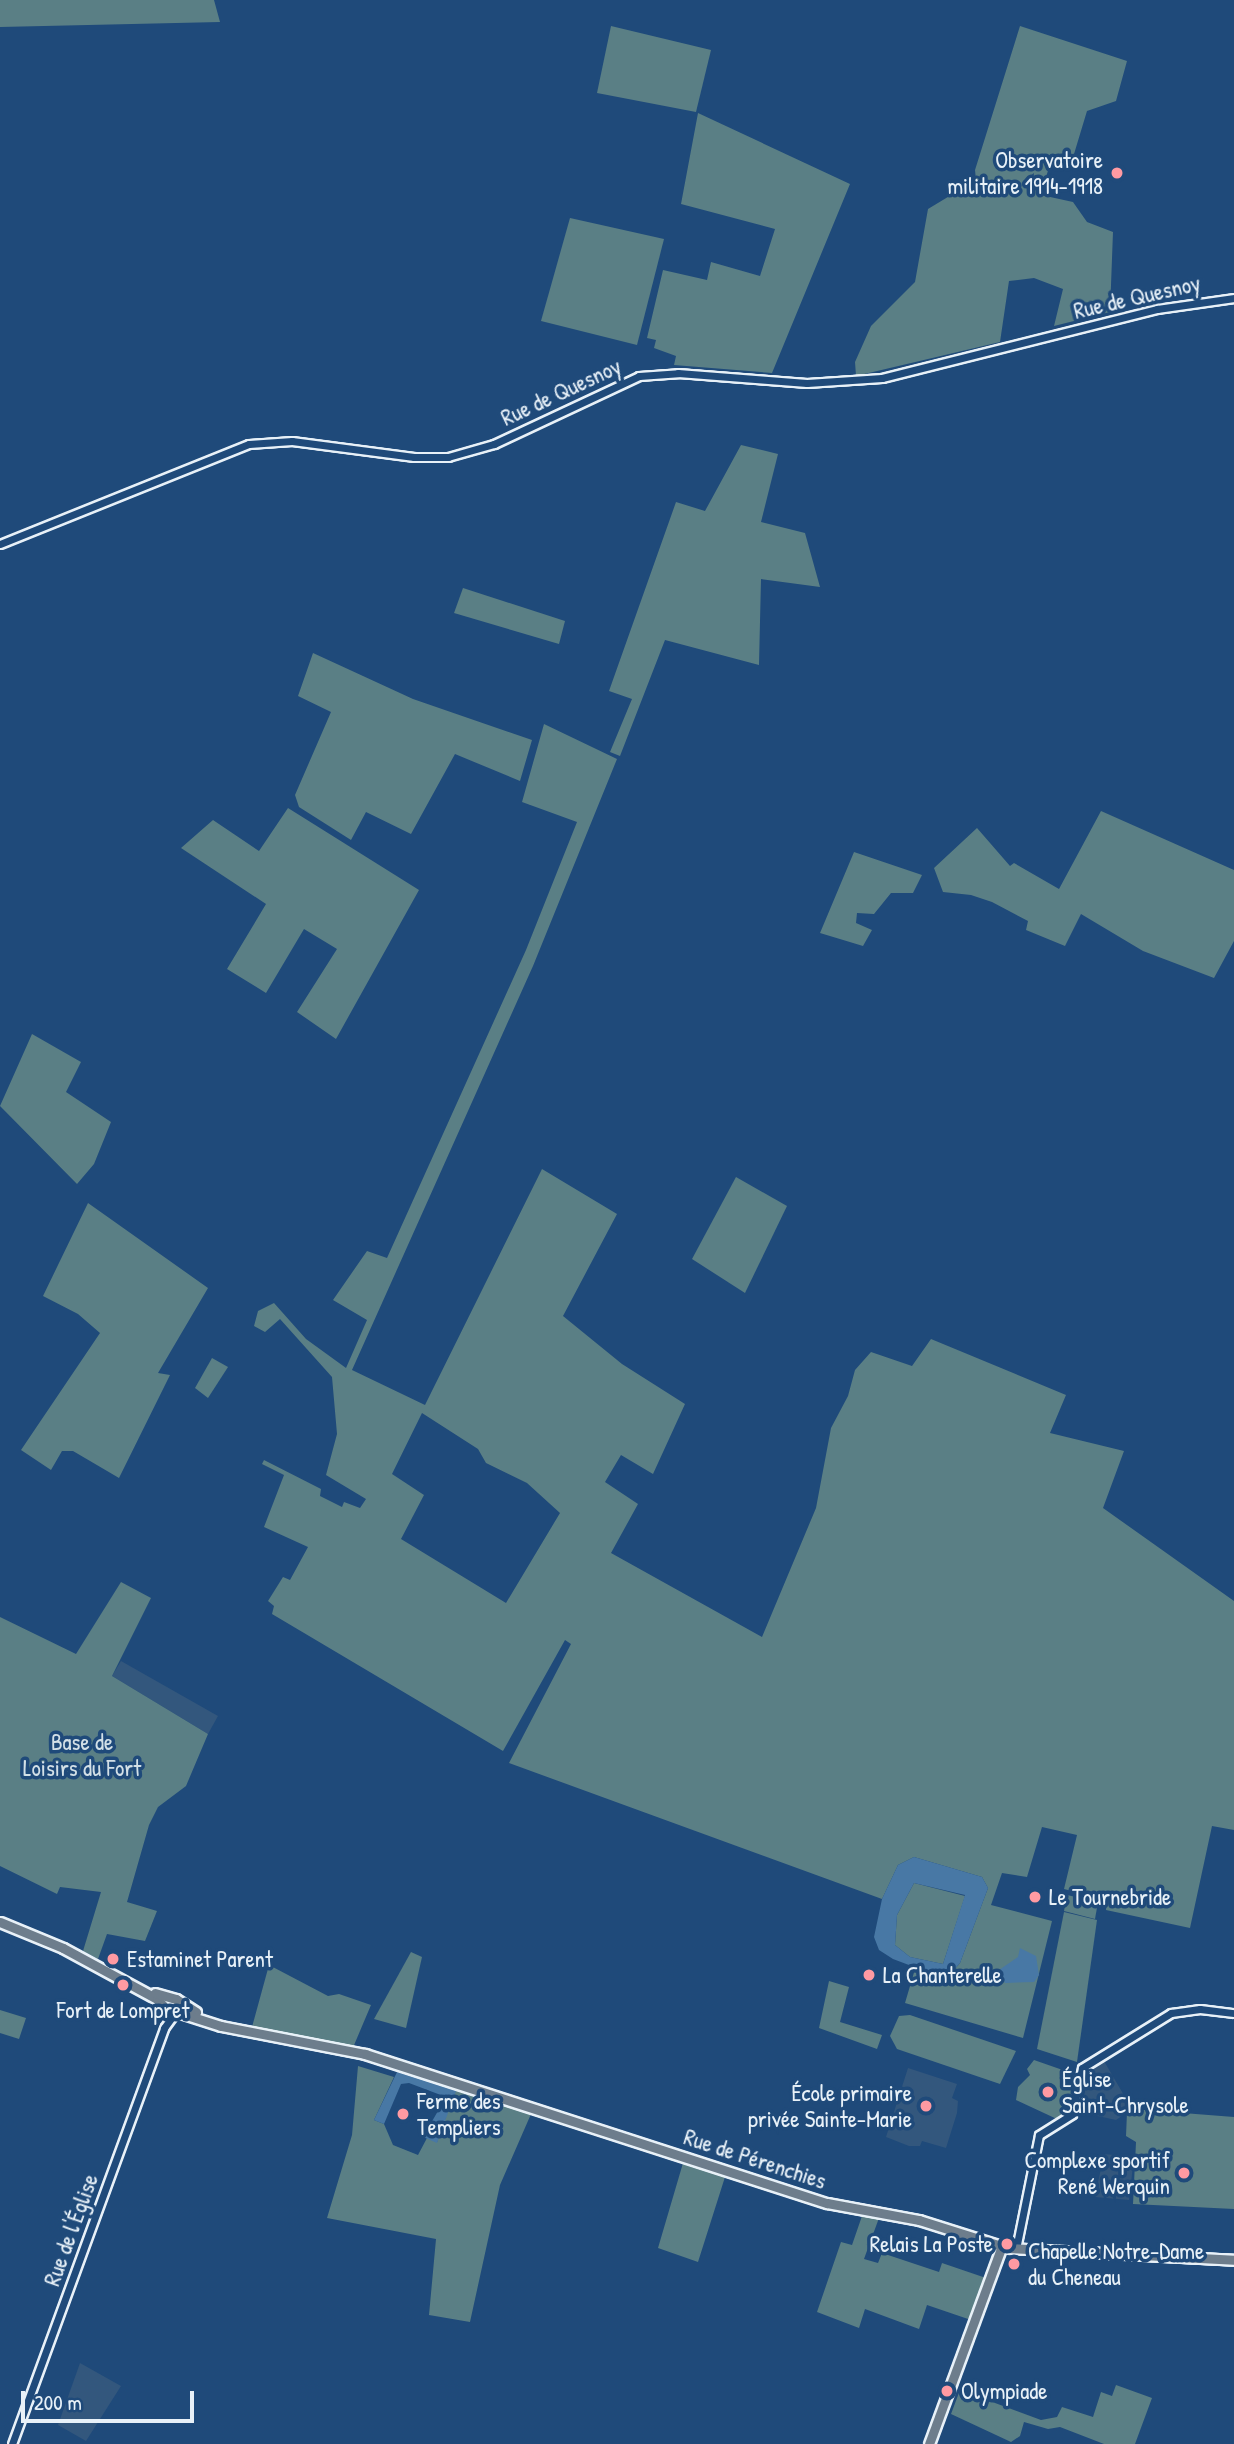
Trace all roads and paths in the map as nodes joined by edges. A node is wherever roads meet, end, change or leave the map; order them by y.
1 (1234, 298) edge
2 (0, 544) edge
3 (0, 1922) edge
4 (125, 1981) junction
5 (175, 1999) junction
6 (171, 2010) junction
7 (1234, 2013) edge
8 (233, 2028) junction
9 (1002, 2246) junction
10 (1016, 2249) junction
11 (1234, 2260) edge
12 (995, 2267) junction
13 (931, 2441) edge
14 (12, 2444) edge

1 - 2 street, Rue de Quesnoy
3 - 4 main road
4 - 5 main road
4 - 6 main road
5 - 6 main road
5 - 8 main road
6 - 8 main road
6 - 14 street, Rue de l'Église
7 - 10 street
8 - 9 main road, Rue de Pérenchies
9 - 10 main road, Rue de Pérenchies
9 - 12 main road
10 - 11 main road, Rue de Pérenchies
10 - 12 main road
12 - 13 main road

